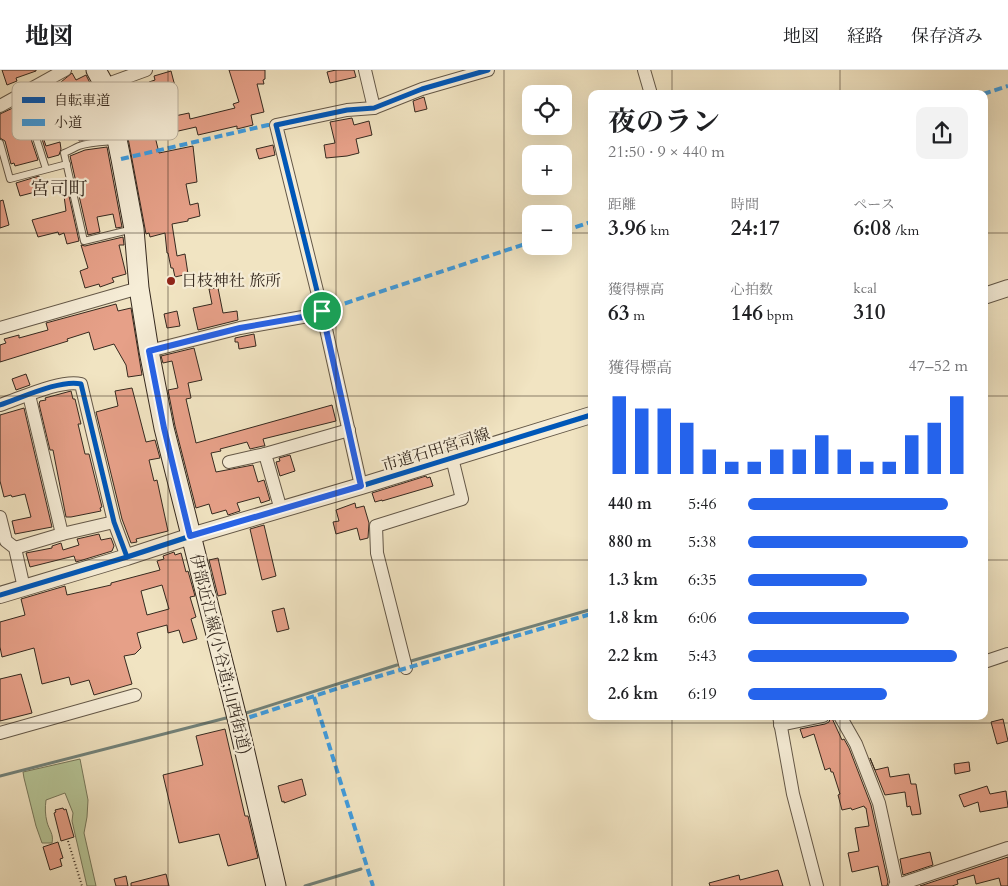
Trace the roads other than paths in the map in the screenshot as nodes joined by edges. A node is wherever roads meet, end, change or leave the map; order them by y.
1 (66, 70) edge
2 (146, 70) edge
3 (366, 70) edge
4 (644, 70) edge
5 (480, 71) edge
6 (100, 77) edge
7 (44, 82) edge
8 (650, 90) edge
9 (12, 99) edge
10 (0, 106) edge
11 (374, 108) junction
12 (37, 140) edge
13 (117, 141) joint
14 (0, 143) edge
15 (67, 164) junction
16 (46, 169) junction
17 (134, 229) junction
18 (139, 288) junction
19 (1008, 288) edge
20 (988, 295) edge
21 (322, 311) junction
22 (0, 328) edge
23 (149, 351) junction
24 (29, 396) junction
25 (0, 405) edge
26 (588, 416) edge
27 (349, 430) junction
28 (265, 454) junction
29 (452, 458) junction
30 (229, 462) dead end
31 (361, 486) junction
32 (281, 510) junction
33 (0, 516) edge
34 (114, 522) junction
35 (62, 534) junction
36 (190, 536) junction
37 (15, 548) junction
38 (127, 558) junction
39 (24, 588) junction
40 (0, 595) edge
41 (1008, 654) edge
42 (988, 661) edge
43 (406, 668) dead end
44 (135, 695) dead end
45 (842, 720) edge
46 (779, 721) edge
47 (0, 734) edge
48 (1008, 848) edge
49 (276, 886) edge
50 (817, 886) edge
51 (896, 886) edge

1 - 7 street
2 - 6 street
3 - 11 street
4 - 8 street
5 - 11 street
9 - 10 street
11 - 21 street
12 - 16 lane
13 - 15 lane
13 - 17 main road, 伊部近江線(小谷道;山西街道)
14 - 16 lane
15 - 16 lane
15 - 17 lane
17 - 18 main road, 伊部近江線(小谷道;山西街道)
18 - 22 street
18 - 23 main road, 伊部近江線(小谷道;山西街道)
19 - 20 street
21 - 23 street
21 - 27 street
23 - 36 main road, 伊部近江線(小谷道;山西街道)
24 - 25 street
24 - 34 street
24 - 35 street
26 - 29 street, 市道石田宮司線
27 - 28 street
27 - 31 street
28 - 30 street
28 - 32 street
29 - 31 street, 市道石田宮司線
29 - 43 street
31 - 32 street, 市道石田宮司線
32 - 36 street, 市道石田宮司線
33 - 37 street
34 - 35 street
34 - 38 street
35 - 37 street
36 - 38 street, 市道石田宮司線
36 - 49 main road, 伊部近江線(小谷道;山西街道)
37 - 39 street
38 - 39 street, 市道石田宮司線
39 - 40 street, 市道石田宮司線
41 - 42 street
44 - 47 street
45 - 51 street
46 - 50 street
48 - 51 street

